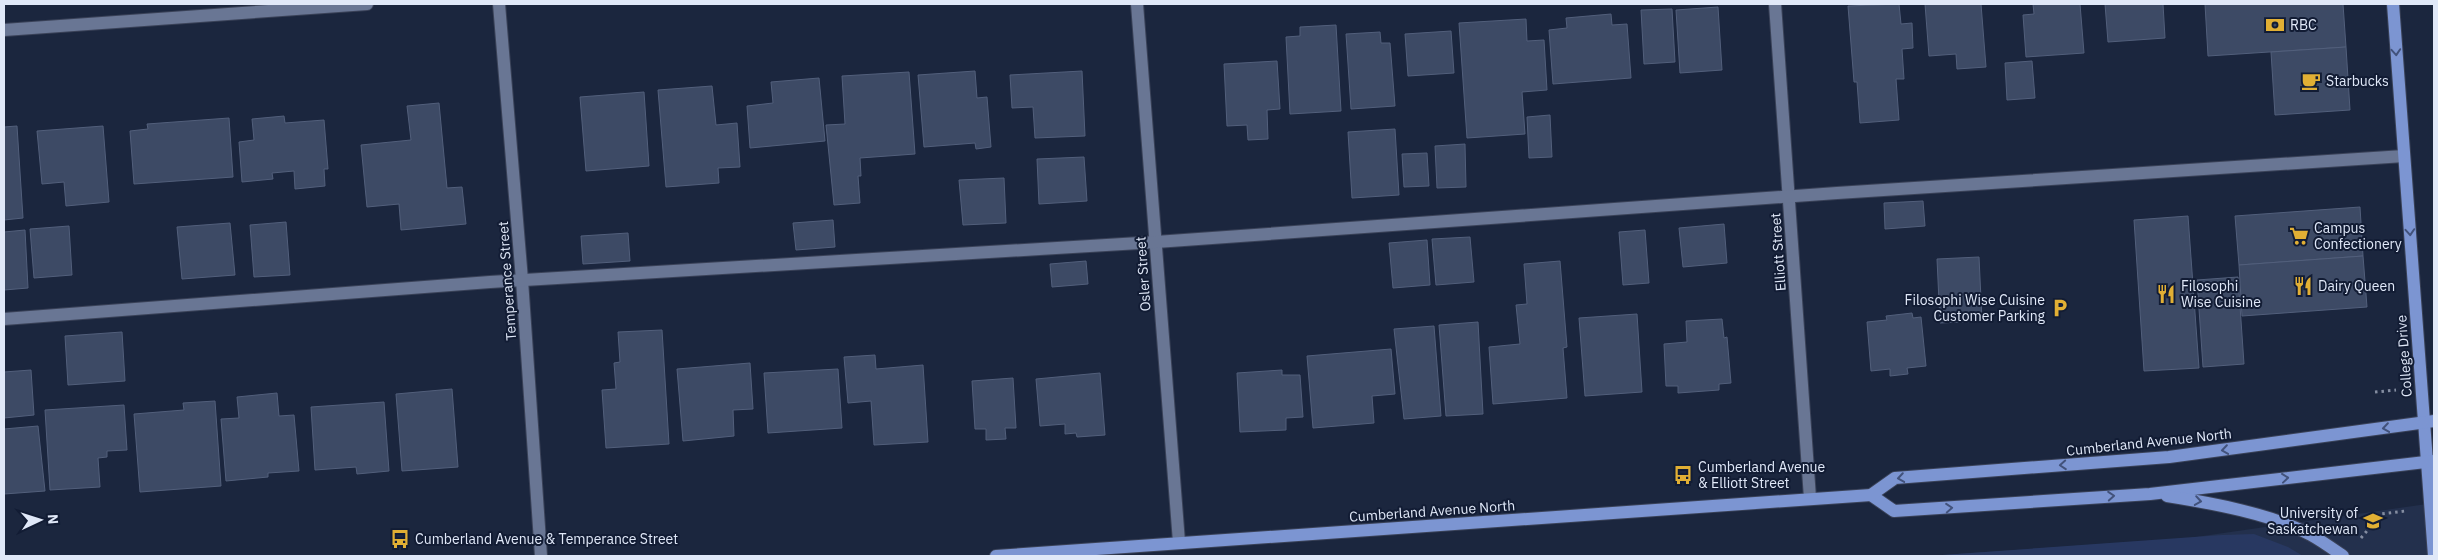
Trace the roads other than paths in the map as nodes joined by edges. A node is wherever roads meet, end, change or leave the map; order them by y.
1 (367, 4) edge
2 (499, 4) edge
3 (1137, 4) edge
4 (1775, 4) edge
5 (2393, 4) edge
6 (4, 30) edge
7 (2404, 156) junction
8 (1789, 196) junction
9 (1156, 242) junction
10 (522, 280) junction
11 (4, 319) edge
12 (2429, 422) edge
13 (2431, 462) edge
14 (2150, 494) junction
15 (1871, 495) junction
16 (1810, 498) junction
17 (1179, 542) junction
18 (1114, 552) edge
19 (541, 556) edge
20 (996, 556) edge
21 (2343, 556) edge
22 (2434, 556) edge

1 - 6 street
2 - 10 street, Temperance Street
3 - 9 street, Osler Street
4 - 8 street, Elliott Street
5 -> 7 main road, College Drive
7 - 8 street
7 -> 12 main road, College Drive
8 - 9 street
8 - 16 street, Elliott Street
9 - 10 street
9 - 17 street, Osler Street
10 - 11 street
10 - 19 street, Temperance Street
12 - 13 main road, College Drive
12 -> 15 main road, Cumberland Avenue North
14 -> 13 main road
13 - 22 main road, College Drive
15 -> 14 main road
14 -> 21 main road
15 - 16 main road, Cumberland Avenue North
16 - 17 main road, Cumberland Avenue North
17 - 18 main road, Cumberland Avenue North
18 - 20 main road, Cumberland Avenue North

